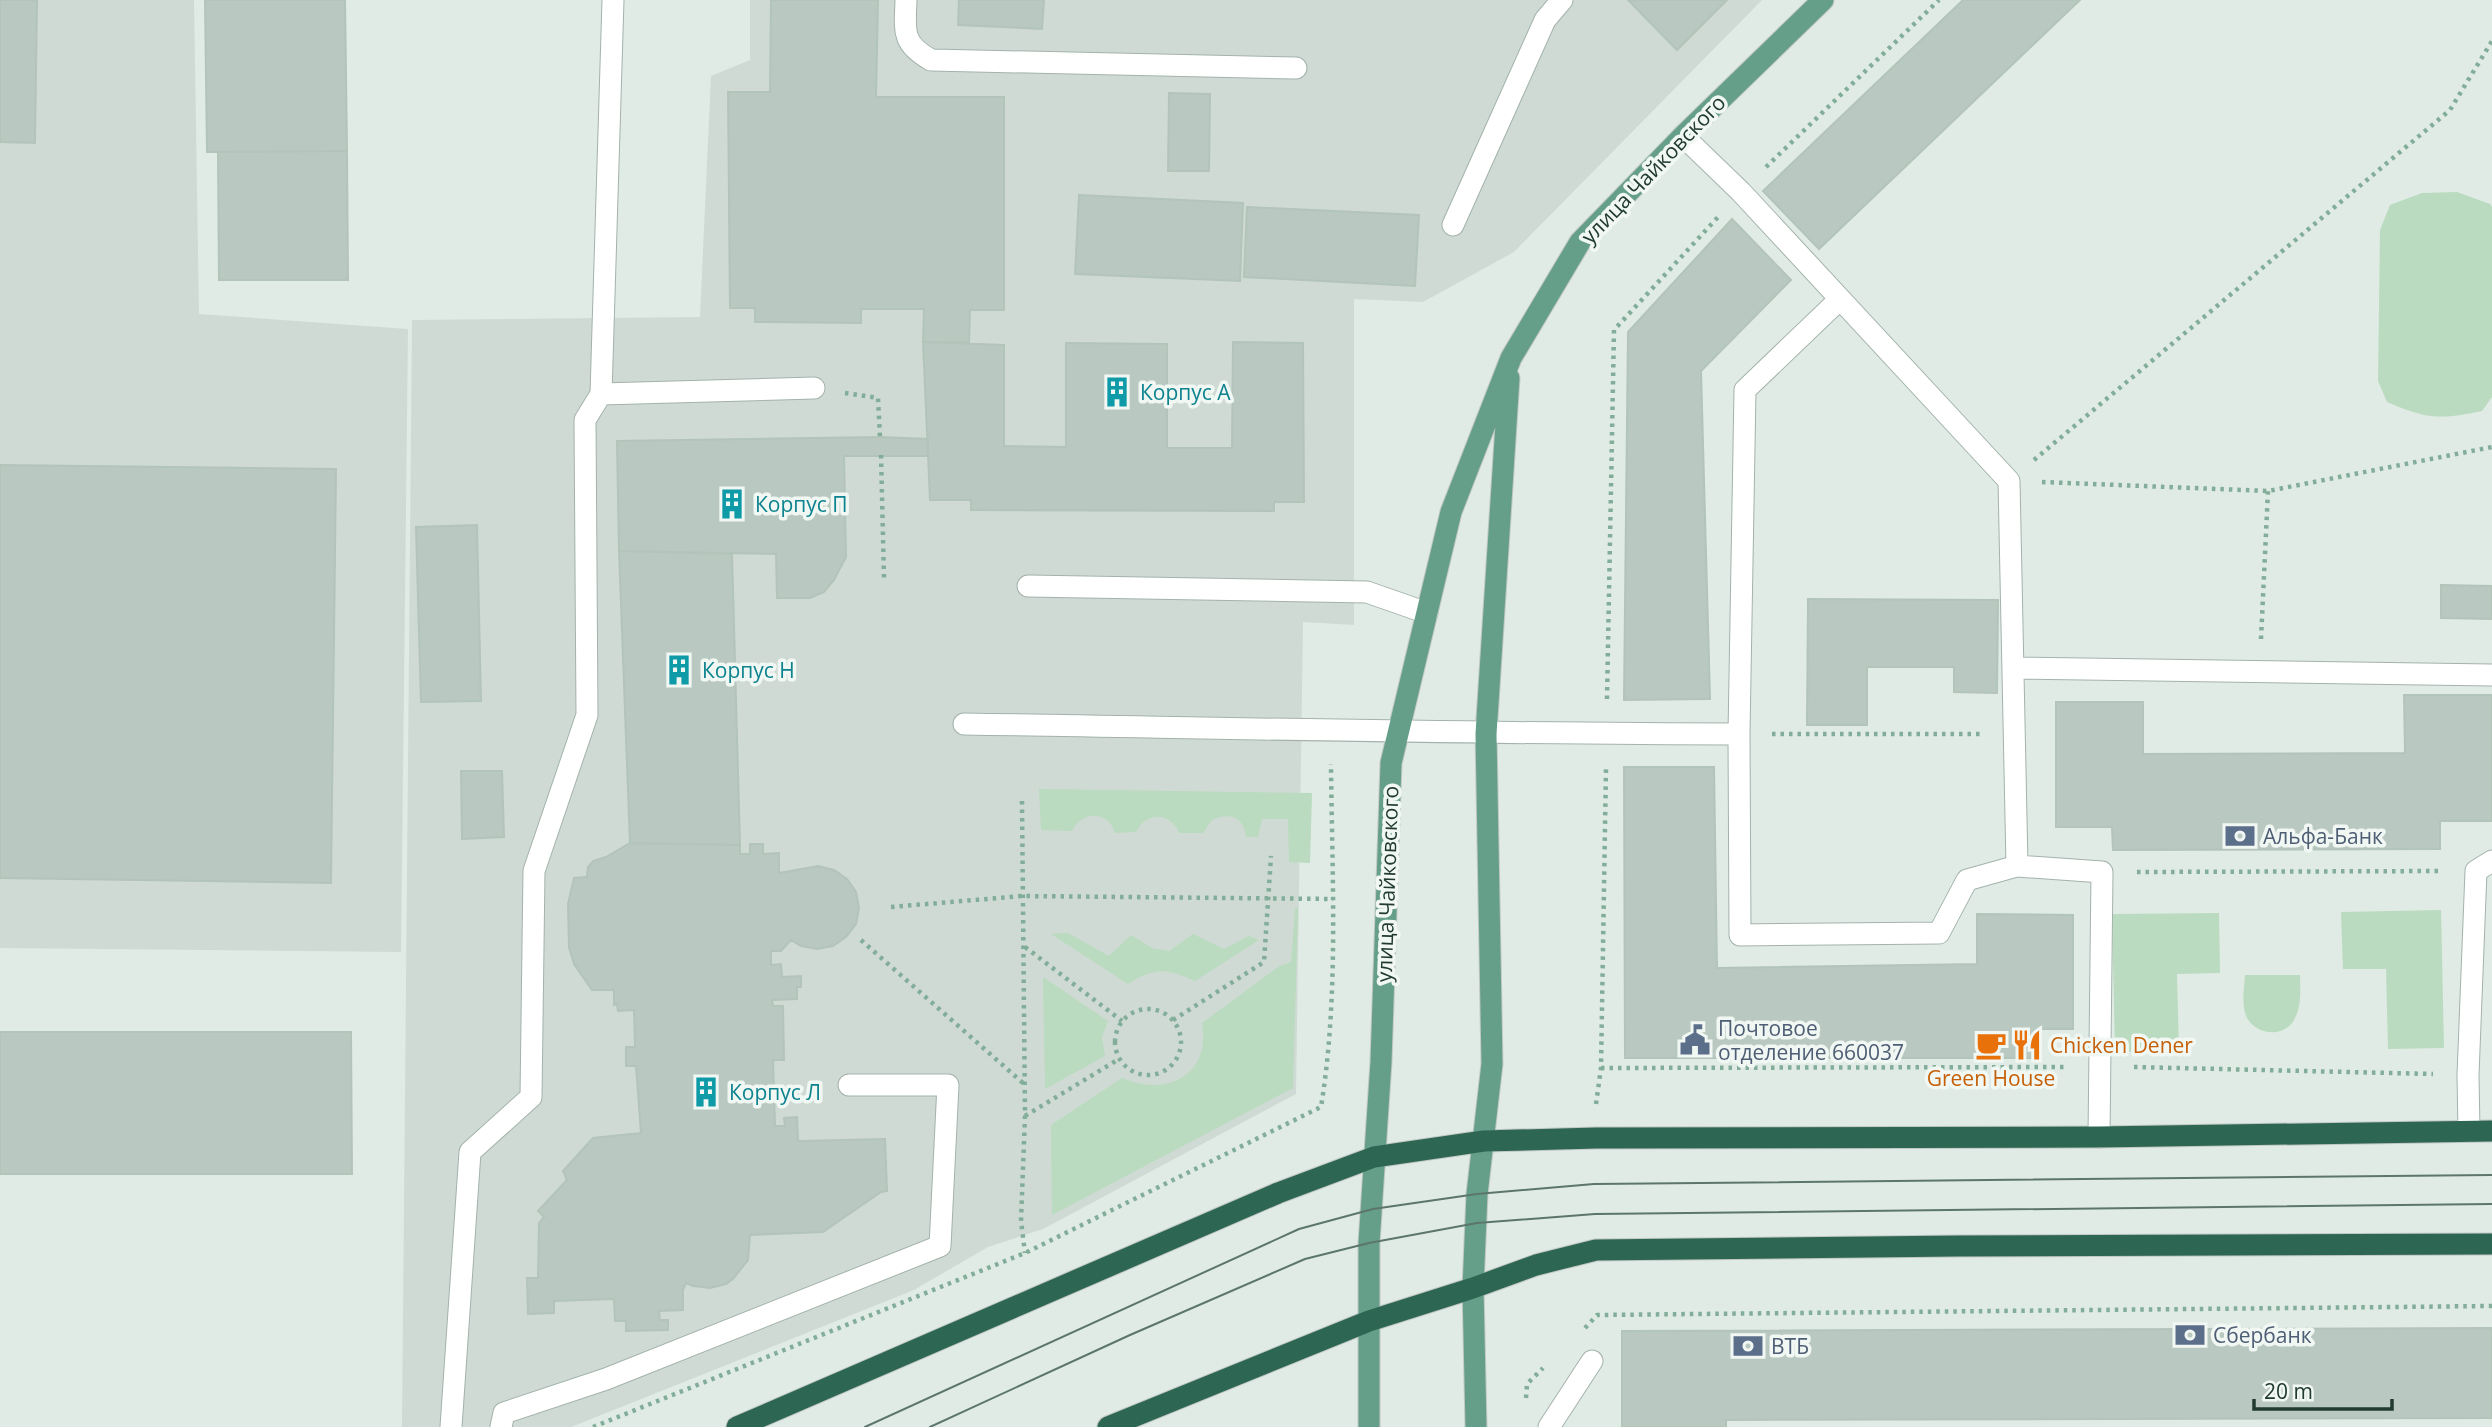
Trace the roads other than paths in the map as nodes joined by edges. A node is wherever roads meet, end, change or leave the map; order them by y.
1 (613, 0) edge
2 (906, 0) edge
3 (1562, 0) edge
4 (1823, 0) edge
5 (1296, 68) dead end
6 (1683, 136) junction
7 (1452, 225) dead end
8 (1840, 299) junction
9 (1511, 358) junction
10 (814, 388) dead end
11 (601, 394) junction
12 (1028, 586) dead end
13 (1427, 613) junction
14 (2013, 668) junction
15 (2492, 676) edge
16 (964, 724) dead end
17 (1397, 732) junction
18 (1486, 734) junction
19 (1739, 734) junction
20 (2017, 866) junction
21 (2484, 866) edge
22 (849, 1085) dead end
23 (2492, 1130) edge
24 (2469, 1131) junction
25 (2099, 1137) junction
26 (1484, 1141) junction
27 (1374, 1157) junction
28 (2492, 1244) edge
29 (1473, 1288) junction
30 (1369, 1321) junction
31 (1592, 1361) dead end
32 (451, 1427) edge
33 (502, 1427) edge
34 (737, 1427) edge
35 (1108, 1427) edge
36 (1369, 1427) edge
37 (1476, 1427) edge
38 (1549, 1427) edge

1 - 11 lane
2 - 5 lane
3 - 7 lane
4 - 6 main road, улица Чайковского
6 - 8 lane
6 - 9 main road, улица Чайковского
8 - 14 lane
8 - 19 lane
9 - 13 main road, улица Чайковского
9 - 18 main road, улица Чайковского
10 - 11 lane
11 - 32 lane
12 - 13 lane
13 - 17 main road, улица Чайковского
14 - 15 lane
14 - 20 lane
16 - 17 lane
17 - 18 lane
17 - 27 main road, улица Чайковского
18 - 19 lane
18 - 26 main road, улица Чайковского
19 - 20 lane
20 - 25 lane
21 - 24 lane
22 - 33 lane
23 - 24 highway
24 - 25 highway
25 - 26 highway
26 - 27 highway
26 - 29 main road, улица Чайковского
27 - 30 main road, улица Чайковского
27 - 34 highway
28 - 29 highway
29 - 30 highway
29 - 37 main road, улица Чайковского
30 - 35 highway
30 - 36 main road, улица Чайковского
31 - 38 lane

